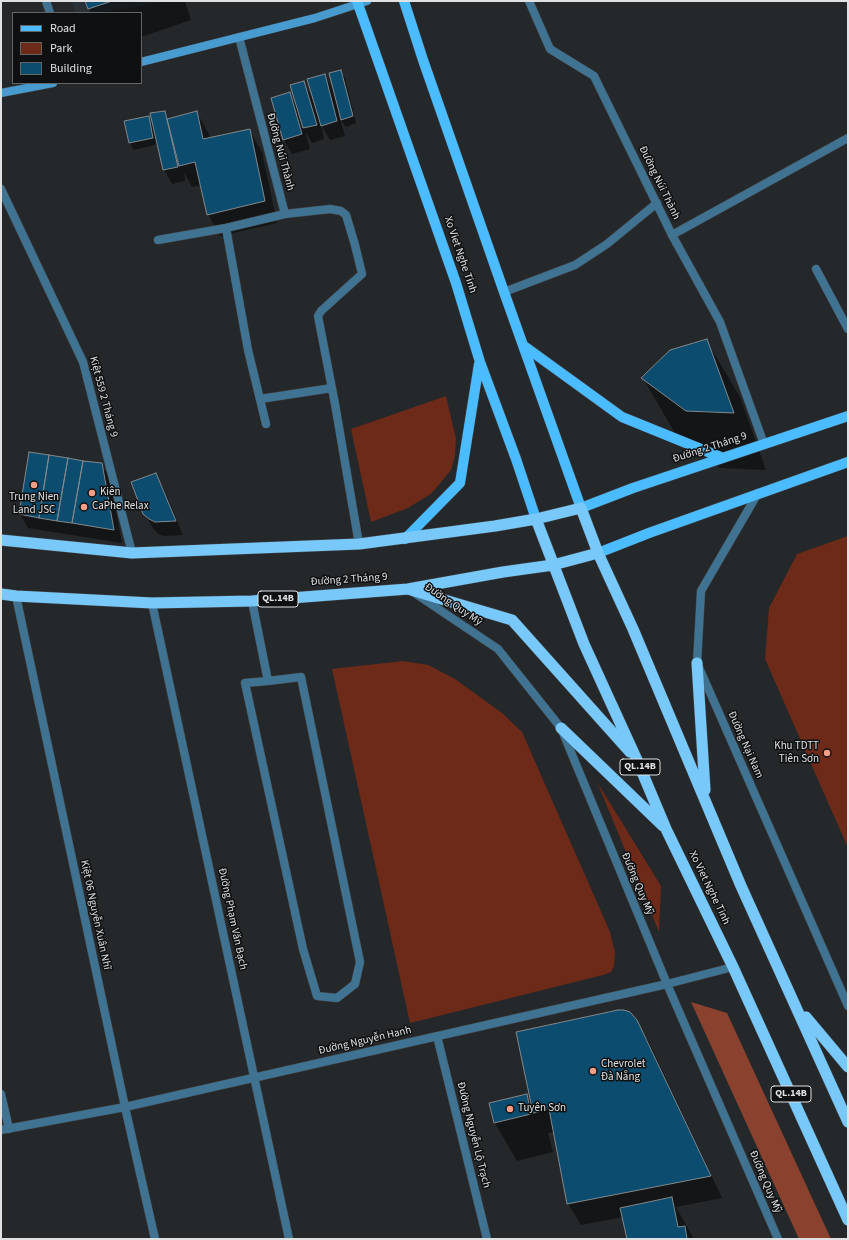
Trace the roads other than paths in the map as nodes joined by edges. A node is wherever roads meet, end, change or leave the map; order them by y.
1 (46, 1) edge
2 (404, 1) edge
3 (529, 1) edge
4 (361, 2) edge
5 (50, 12) edge
6 (239, 37) junction
7 (142, 62) edge
8 (48, 84) edge
9 (1, 93) edge
10 (848, 138) edge
11 (1, 190) edge
12 (657, 203) junction
13 (285, 214) junction
14 (226, 228) junction
15 (672, 235) junction
16 (158, 240) dead end
17 (816, 269) dead end
18 (504, 292) junction
19 (848, 329) edge
20 (524, 346) junction
21 (480, 362) junction
22 (332, 388) junction
23 (260, 399) junction
24 (848, 416) edge
25 (266, 424) dead end
26 (764, 444) junction
27 (723, 458) junction
28 (848, 462) edge
29 (758, 493) junction
30 (581, 508) junction
31 (536, 519) junction
32 (405, 539) junction
33 (1, 540) edge
34 (359, 544) junction
35 (132, 553) junction
36 (598, 553) junction
37 (553, 565) junction
38 (408, 589) junction
39 (1, 594) edge
40 (16, 596) junction
41 (252, 600) junction
42 (152, 603) junction
43 (697, 663) junction
44 (268, 681) junction
45 (561, 728) junction
46 (637, 760) junction
47 (706, 799) junction
48 (666, 829) junction
49 (733, 967) junction
50 (667, 984) junction
51 (848, 1006) edge
52 (797, 1007) junction
53 (437, 1036) junction
54 (848, 1067) edge
55 (255, 1078) junction
56 (1, 1094) edge
57 (125, 1107) junction
58 (848, 1122) edge
59 (5, 1129) edge
60 (848, 1220) edge
61 (155, 1239) edge
62 (289, 1239) edge
63 (487, 1239) edge
64 (778, 1239) edge

1 - 5 street
2 - 18 main road
3 - 12 street, Đường Núi Thành
4 - 6 main road
4 - 21 main road, Xo Viet Nghe Tinh
6 - 7 main road
6 - 13 street, Đường Núi Thành
8 - 9 main road
10 - 15 street, Đường Núi Thành
11 - 35 street, Kiệt 559 2 Tháng 9
12 - 15 street, Đường Núi Thành
12 - 18 street
13 - 14 street
13 - 22 street
14 - 16 street
14 - 23 street
15 - 26 street
17 - 19 street
18 - 20 main road
20 - 27 main road
20 - 30 main road
21 - 31 main road, Xo Viet Nghe Tinh
21 - 32 main road
22 - 23 street
22 - 34 street
23 - 25 street
24 - 26 main road, Đường 2 Tháng 9
26 - 27 main road, Đường 2 Tháng 9
27 - 30 main road, Đường 2 Tháng 9
28 - 29 main road
29 - 36 main road
29 - 43 street, Đường Nại Nam
30 - 31 highway
30 - 36 highway
31 - 32 highway
31 - 37 highway, Xo Viet Nghe Tinh
32 - 34 highway
33 - 35 highway
34 - 35 highway
36 - 37 highway, QL.14B
36 - 47 highway
37 - 38 highway, Đường 2 Tháng 9 / QL.14B
37 - 46 highway, Xo Viet Nghe Tinh / QL.14B
38 - 41 highway, Đường 2 Tháng 9 / QL.14B
38 - 45 street, Đường Quy Mỹ
38 - 46 highway
39 - 40 highway, Đường 2 Tháng 9 / QL.14B
40 - 42 highway, Đường 2 Tháng 9 / QL.14B
40 - 57 street, Kiệt 06 Nguyễn Xuân Nhĩ
41 - 42 highway, Đường 2 Tháng 9 / QL.14B
41 - 44 street
42 - 55 street, Đường Phạm Văn Bạch
43 - 47 highway
43 - 51 street, Đường Nại Nam
44 - 44 street
45 - 48 highway
45 - 50 street, Đường Quy Mỹ
46 - 48 highway, Xo Viet Nghe Tinh / QL.14B
47 - 52 highway
48 - 49 highway, Xo Viet Nghe Tinh / QL.14B
49 - 50 street, Đường Nguyễn Hanh
49 - 60 highway, Xo Viet Nghe Tinh / QL.14B
50 - 53 street, Đường Nguyễn Hanh
50 - 64 street, Đường Quy Mỹ
52 - 54 highway
52 - 58 highway
53 - 55 street, Đường Nguyễn Hanh
53 - 63 street, Đường Nguyễn Lộ Trạch
55 - 57 street, Đường Nguyễn Hanh
55 - 62 street, Đường Phạm Văn Bạch
56 - 59 street
57 - 59 street, Đường Nguyễn Hanh
57 - 61 street, Kiệt 06 Nguyễn Xuân Nhĩ

